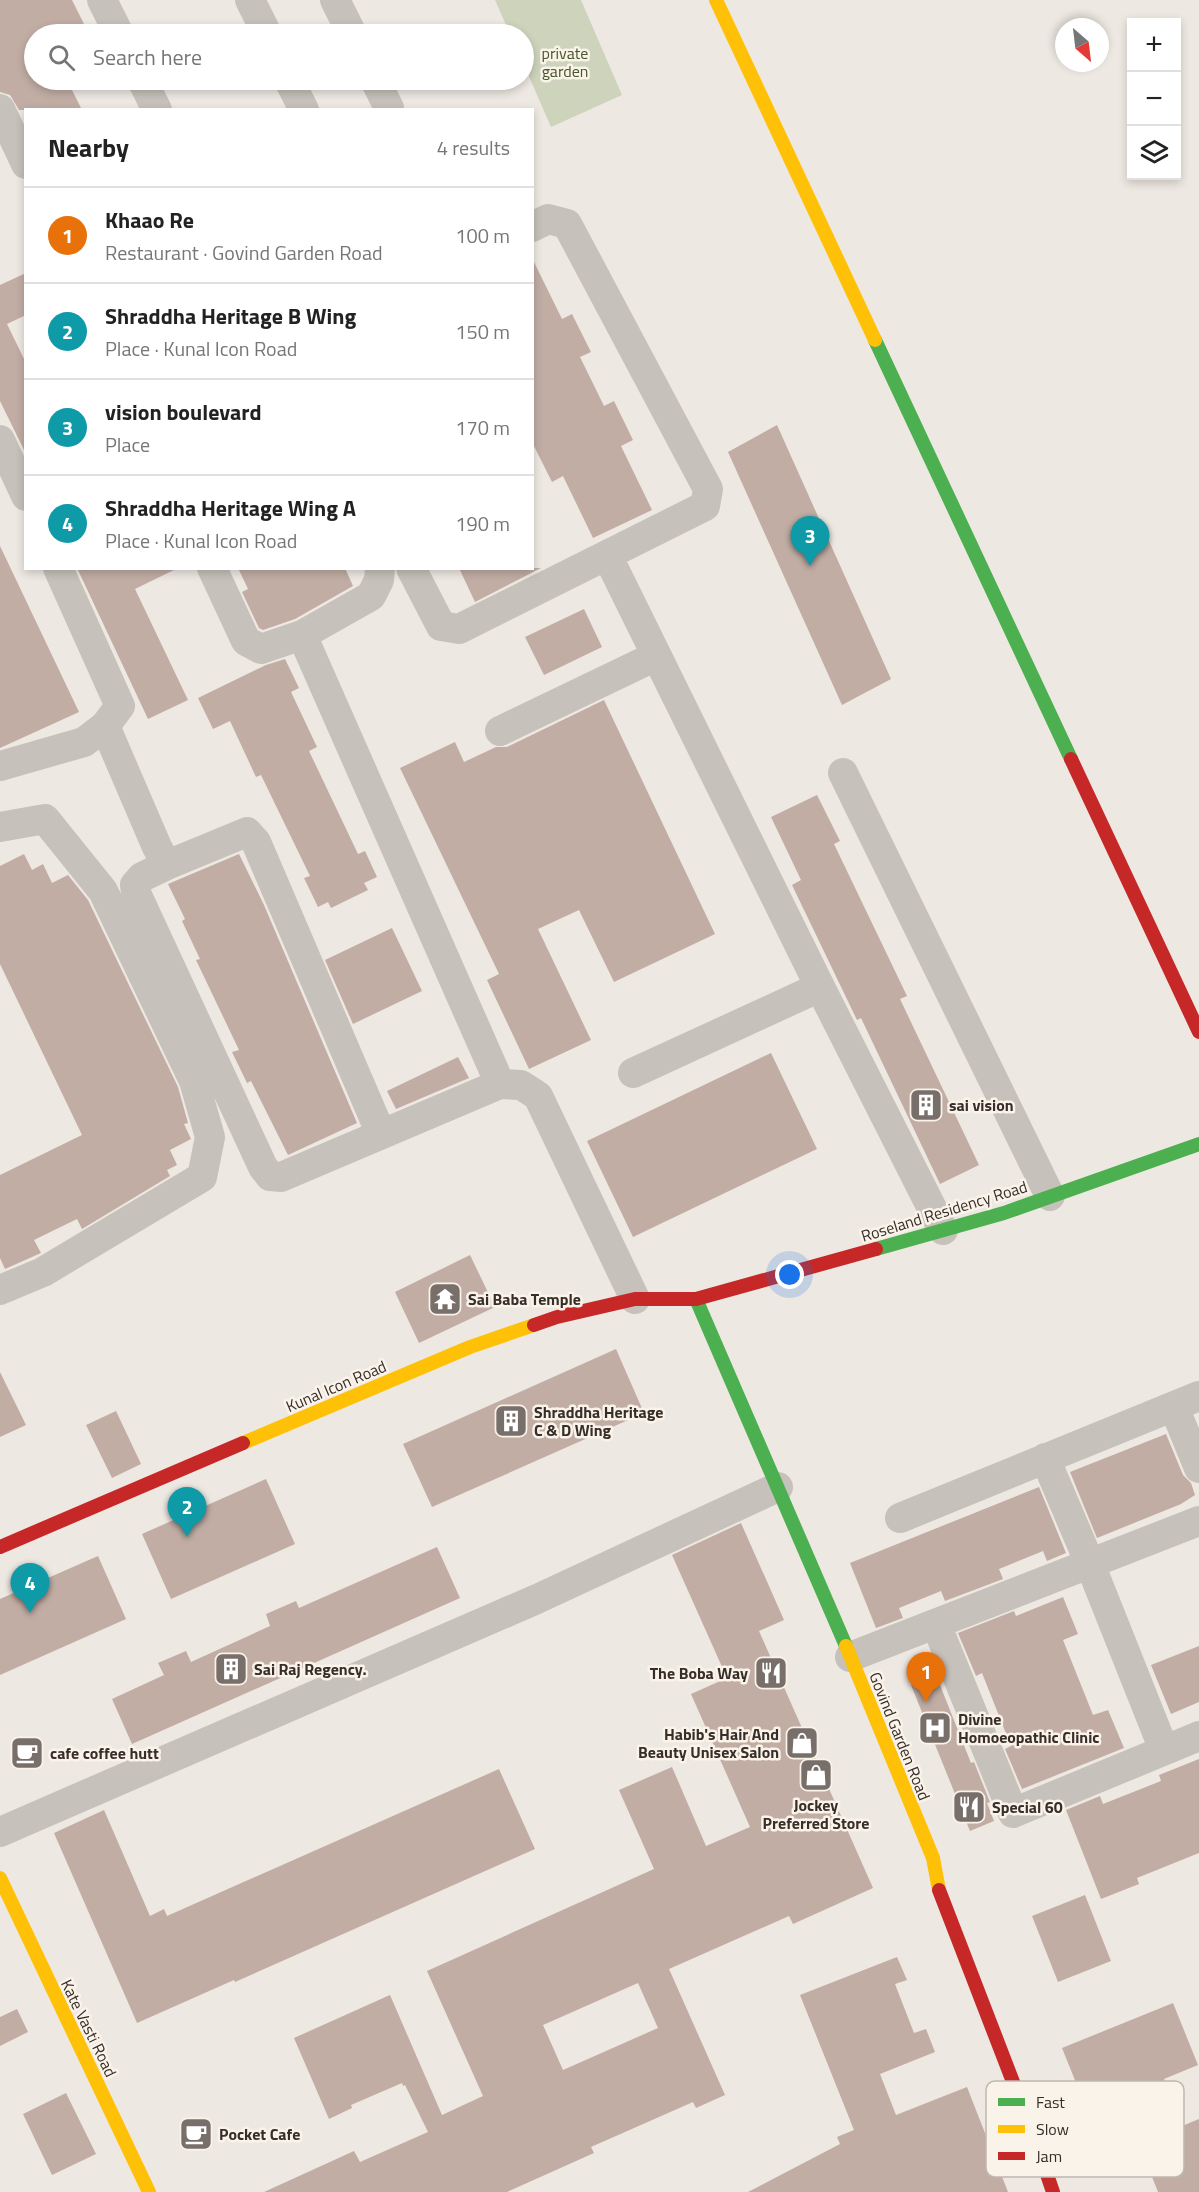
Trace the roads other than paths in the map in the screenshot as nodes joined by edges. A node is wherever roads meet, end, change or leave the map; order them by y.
1 (102, 0) edge
2 (250, 0) edge
3 (335, 0) edge
4 (716, 0) edge
5 (114, 24) edge
6 (262, 24) edge
7 (347, 24) edge
8 (147, 90) edge
9 (294, 90) edge
10 (380, 90) edge
11 (156, 108) edge
12 (303, 108) edge
13 (389, 108) edge
14 (0, 109) edge
15 (24, 160) edge
16 (534, 226) edge
17 (0, 440) edge
18 (24, 492) edge
19 (607, 555) junction
20 (59, 570) edge
21 (213, 570) edge
22 (380, 570) edge
23 (412, 570) edge
24 (302, 635) junction
25 (656, 656) junction
26 (105, 726) junction
27 (500, 731) dead end
28 (0, 766) edge
29 (843, 773) dead end
30 (0, 827) edge
31 (167, 865) junction
32 (820, 987) junction
33 (1199, 1032) edge
34 (633, 1073) dead end
35 (500, 1084) junction
36 (381, 1134) junction
37 (1199, 1144) edge
38 (1050, 1196) junction
39 (943, 1230) junction
40 (0, 1290) edge
41 (635, 1299) junction
42 (696, 1299) junction
43 (1186, 1401) edge
44 (1045, 1458) junction
45 (1199, 1468) edge
46 (778, 1487) junction
47 (900, 1518) dead end
48 (1199, 1521) edge
49 (0, 1547) edge
50 (1090, 1564) junction
51 (936, 1624) junction
52 (850, 1657) junction
53 (1199, 1736) edge
54 (1164, 1750) junction
55 (0, 1832) edge
56 (0, 1878) edge
57 (1013, 2081) edge
58 (1048, 2177) edge
59 (149, 2192) edge
60 (1053, 2192) edge

1 - 5 street
2 - 6 street
3 - 7 street
4 - 33 street
8 - 11 street
9 - 12 street
10 - 13 street
14 - 15 street
16 - 19 street
17 - 18 street
19 - 23 street
19 - 25 street
20 - 26 street
21 - 24 street
22 - 24 street
24 - 35 street
25 - 27 street
25 - 32 street
26 - 28 street
26 - 31 street
29 - 38 street
30 - 40 street
31 - 36 street
31 - 36 street
32 - 34 street
32 - 39 street
35 - 36 street
35 - 41 street
37 - 38 street, Roseland Residency Road
38 - 39 street, Roseland Residency Road
39 - 42 street, Roseland Residency Road
41 - 42 street, Kunal Icon Road
41 - 49 street, Kunal Icon Road
42 - 46 street, Govind Garden Road
43 - 44 street
43 - 45 street
44 - 47 street
44 - 50 street
46 - 52 street, Govind Garden Road
46 - 55 street
48 - 50 street
50 - 51 street
50 - 54 street
51 - 52 street
51 - 54 street
52 - 57 street, Govind Garden Road
53 - 54 street
56 - 59 street, Kate Vasti Road
58 - 60 street, Govind Garden Road

